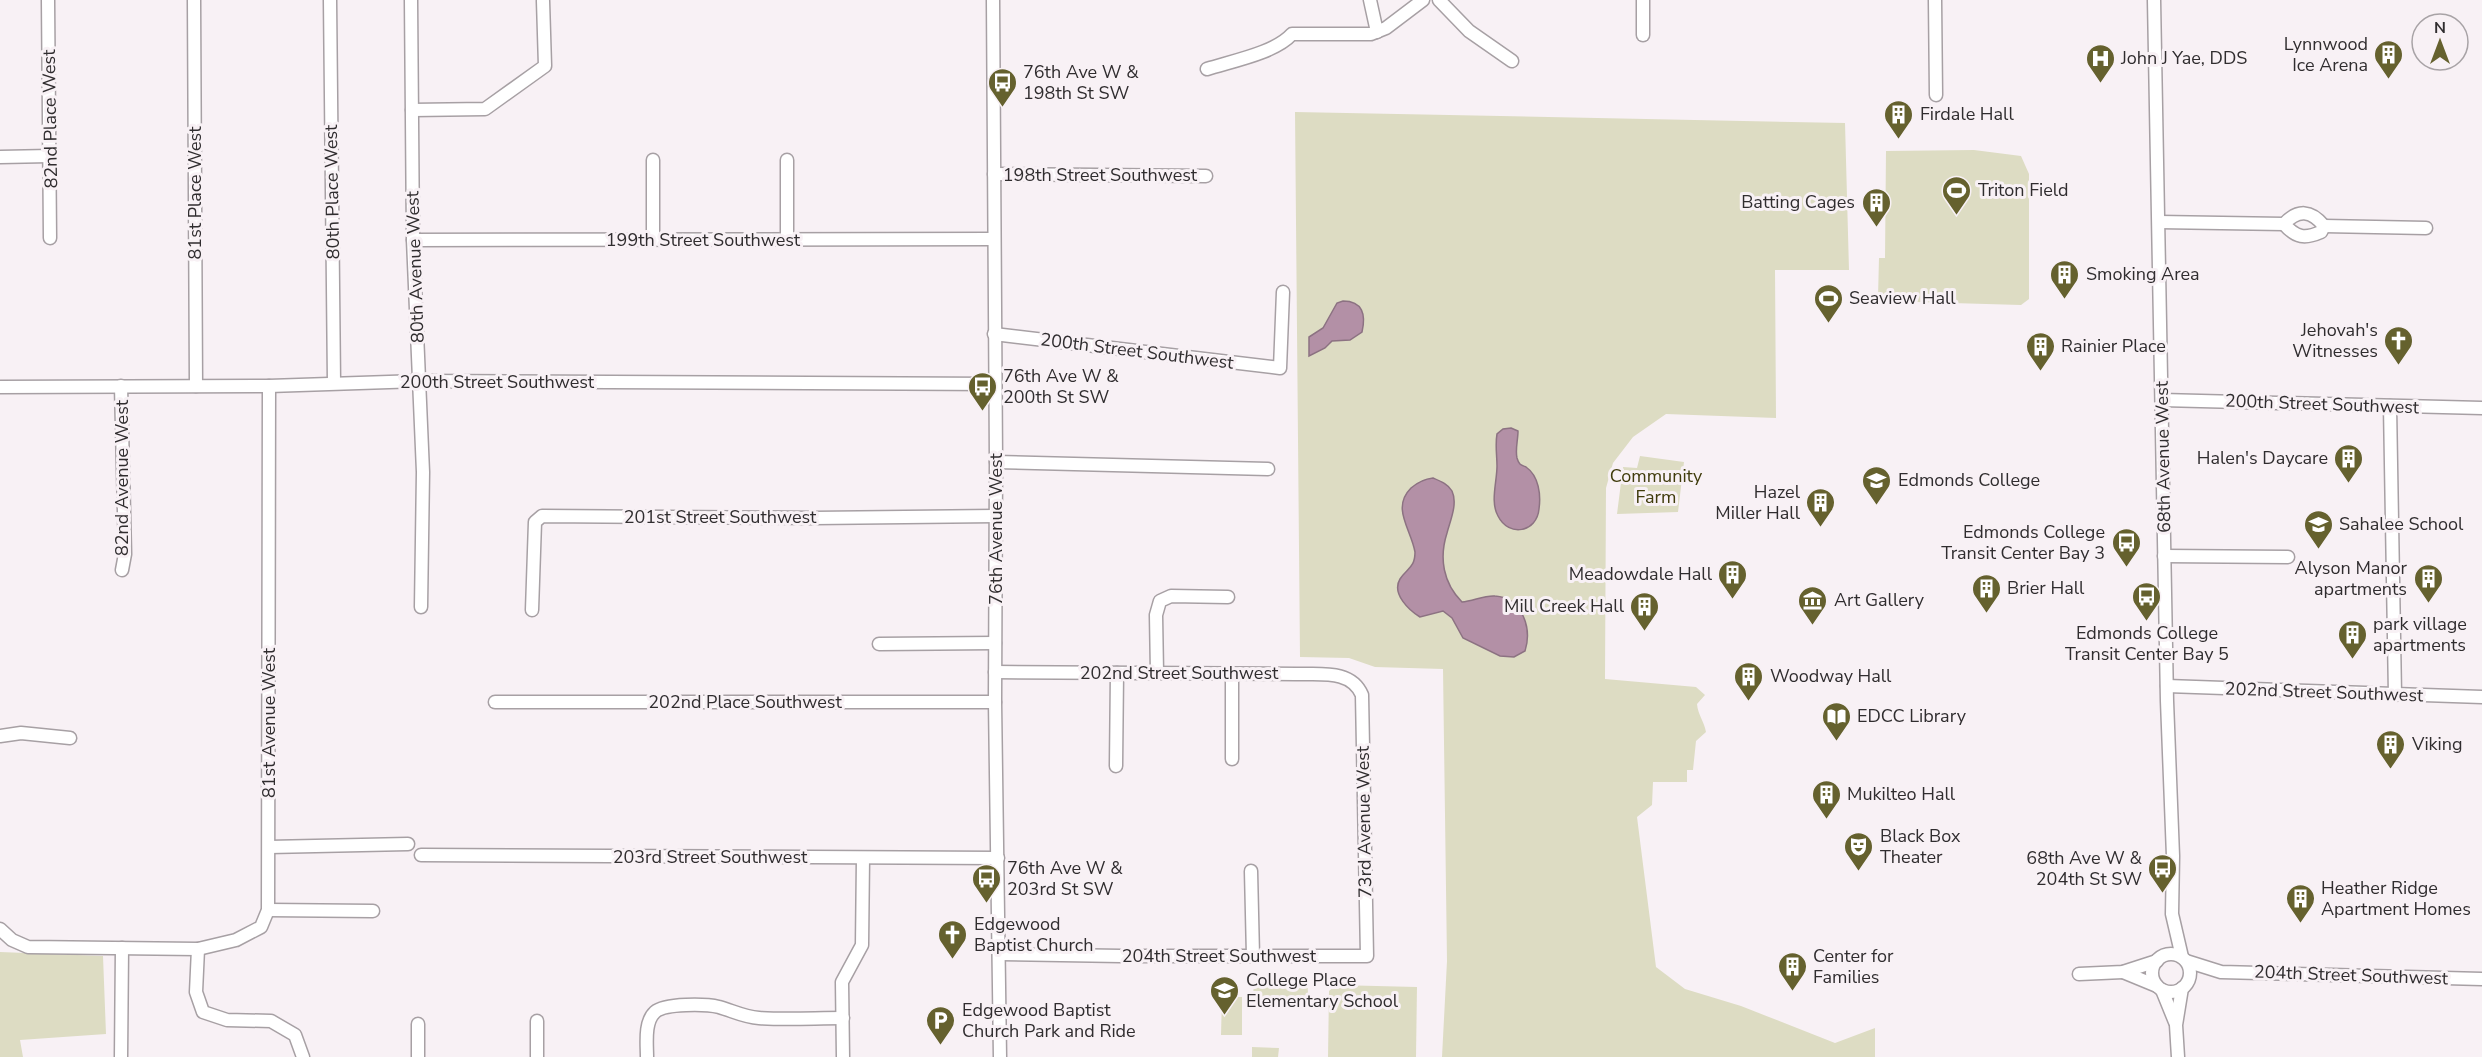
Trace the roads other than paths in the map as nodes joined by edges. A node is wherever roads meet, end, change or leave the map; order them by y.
1 (48, 0) edge
2 (194, 0) edge
3 (330, 0) edge
4 (411, 0) edge
5 (993, 0) edge
6 (1370, 0) edge
7 (1423, 0) edge
8 (1439, 0) edge
9 (1643, 0) edge
10 (1935, 0) edge
11 (2154, 0) edge
12 (543, 1) edge
13 (1377, 32) junction
14 (1643, 35) dead end
15 (1512, 61) dead end
16 (1207, 69) dead end
17 (1936, 95) dead end
18 (412, 110) junction
19 (50, 156) junction
20 (0, 157) edge
21 (652, 160) dead end
22 (787, 160) dead end
23 (993, 174) junction
24 (1206, 176) dead end
25 (2159, 222) junction
26 (2284, 224) junction
27 (2324, 226) junction
28 (2426, 228) dead end
29 (50, 238) dead end
30 (787, 239) junction
31 (993, 239) junction
32 (413, 240) junction
33 (653, 240) junction
34 (1283, 292) dead end
35 (994, 334) junction
36 (419, 381) junction
37 (334, 383) junction
38 (995, 384) junction
39 (122, 386) junction
40 (196, 386) junction
41 (269, 386) junction
42 (0, 387) edge
43 (2162, 400) junction
44 (2390, 406) junction
45 (2482, 408) edge
46 (996, 462) junction
47 (1268, 469) dead end
48 (996, 516) junction
49 (2164, 556) junction
50 (2288, 557) dead end
51 (122, 570) dead end
52 (1228, 597) dead end
53 (421, 607) dead end
54 (532, 610) dead end
55 (995, 643) junction
56 (879, 644) dead end
57 (995, 672) junction
58 (1117, 673) junction
59 (1157, 673) junction
60 (1232, 673) junction
61 (2167, 686) junction
62 (1359, 688) joint
63 (2395, 695) junction
64 (2482, 697) edge
65 (495, 702) dead end
66 (995, 702) junction
67 (0, 736) edge
68 (70, 738) dead end
69 (1232, 759) dead end
70 (1116, 766) dead end
71 (408, 844) dead end
72 (268, 847) junction
73 (421, 855) dead end
74 (863, 858) junction
75 (998, 858) junction
76 (1251, 870) dead end
77 (268, 910) junction
78 (373, 911) dead end
79 (2172, 914) junction
80 (0, 929) edge
81 (122, 948) junction
82 (198, 949) junction
83 (1000, 954) junction
84 (1253, 956) junction
85 (1367, 956) joint
86 (2159, 959) junction
87 (2184, 959) junction
88 (2123, 972) junction
89 (2221, 972) junction
90 (2079, 974) dead end
91 (2482, 979) edge
92 (2184, 986) junction
93 (2160, 988) junction
94 (843, 1018) junction
95 (537, 1021) dead end
96 (418, 1024) dead end
97 (2176, 1025) junction
98 (121, 1057) edge
99 (303, 1057) edge
100 (418, 1057) edge
101 (537, 1057) edge
102 (647, 1057) edge
103 (843, 1057) edge
104 (1000, 1057) edge
105 (2178, 1057) edge

1 - 19 street, 82nd Place West
2 - 40 street, 81st Place West
3 - 37 street, 80th Place West
4 - 18 street, 80th Avenue West
5 - 23 street, 76th Avenue West
6 - 13 street
7 - 13 street
8 - 15 street
9 - 14 street
10 - 17 street
11 - 25 street, 68th Avenue West
12 - 18 street
13 - 16 street
18 - 32 street, 80th Avenue West
19 - 20 street
19 - 29 street, 82nd Place West
21 - 33 street
22 - 30 street
23 - 24 street, 198th Street Southwest
23 - 31 street, 76th Avenue West
25 - 26 street
25 - 43 street, 68th Avenue West
26 - 27 street
26 - 27 street
27 - 28 street
30 - 31 street, 199th Street Southwest
30 - 33 street, 199th Street Southwest
31 - 35 street, 76th Avenue West
32 - 33 street, 199th Street Southwest
32 - 36 street, 80th Avenue West
34 - 35 street, 200th Street Southwest
35 - 38 street, 76th Avenue West
36 - 37 street, 200th Street Southwest
36 - 38 street, 200th Street Southwest
36 - 53 street, 80th Avenue West
37 - 41 street, 200th Street Southwest
38 - 46 street, 76th Avenue West
39 - 40 street, 200th Street Southwest
39 - 42 street, 200th Street Southwest
39 - 51 street, 82nd Avenue West
40 - 41 street, 200th Street Southwest
41 - 72 street, 81st Avenue West
43 - 44 street, 200th Street Southwest
43 - 49 street, 68th Avenue West
44 - 45 street, 200th Street Southwest
44 - 63 street
46 - 47 street
46 - 48 street, 76th Avenue West
48 - 54 street, 201st Street Southwest
48 - 55 street, 76th Avenue West
49 - 50 street
49 - 61 street, 68th Avenue West
52 - 59 street
55 - 56 street
55 - 57 street, 76th Avenue West
57 - 58 street, 202nd Street Southwest
57 - 66 street, 76th Avenue West
58 - 59 street, 202nd Street Southwest
58 - 70 street
59 - 60 street, 202nd Street Southwest
60 - 62 street, 202nd Street Southwest
60 - 69 street
61 - 63 street, 202nd Street Southwest
61 - 79 street, 68th Avenue West
62 - 85 street, 73rd Avenue West
63 - 64 street, 202nd Street Southwest
65 - 66 street, 202nd Place Southwest
66 - 75 street, 76th Avenue West
67 - 68 street
71 - 72 street
72 - 77 street, 81st Avenue West
73 - 74 street, 203rd Street Southwest
74 - 75 street, 203rd Street Southwest
74 - 94 street
75 - 83 street, 76th Avenue West
76 - 84 street
77 - 78 street
77 - 82 street
79 - 86 street, 68th Avenue West
79 - 87 street, 68th Avenue West
80 - 81 street
81 - 82 street
81 - 98 street
82 - 99 street
83 - 84 street, 204th Street Southwest
83 - 104 street, 76th Avenue West
84 - 85 street, 204th Street Southwest
86 - 87 street
86 - 88 street
86 - 93 street
87 - 89 street, 204th Street Southwest
87 - 92 street
88 - 90 street
88 - 93 street
89 - 91 street, 204th Street Southwest
89 - 92 street, 204th Street Southwest
92 - 93 street
92 - 97 street
93 - 97 street
94 - 102 street
94 - 103 street
95 - 101 street
96 - 100 street
97 - 105 street

